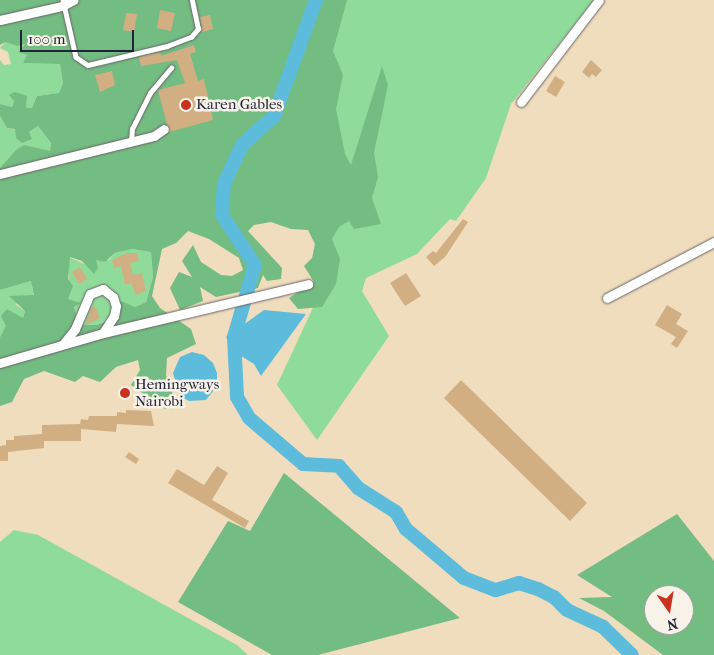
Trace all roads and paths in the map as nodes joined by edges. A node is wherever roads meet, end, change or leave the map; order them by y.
1 (74, 0) edge
2 (192, 0) edge
3 (599, 0) edge
4 (63, 3) edge
5 (0, 20) edge
6 (171, 68) dead end
7 (521, 102) dead end
8 (164, 129) dead end
9 (131, 142) junction
10 (0, 174) edge
11 (714, 242) edge
12 (308, 284) dead end
13 (607, 298) dead end
14 (103, 333) junction
15 (62, 344) junction
16 (0, 363) edge

1 - 4 street
2 - 4 lane
3 - 7 street
4 - 5 street
6 - 9 lane
8 - 9 street
9 - 10 street
11 - 13 street
12 - 14 street
14 - 15 street
14 - 15 street
15 - 16 street

